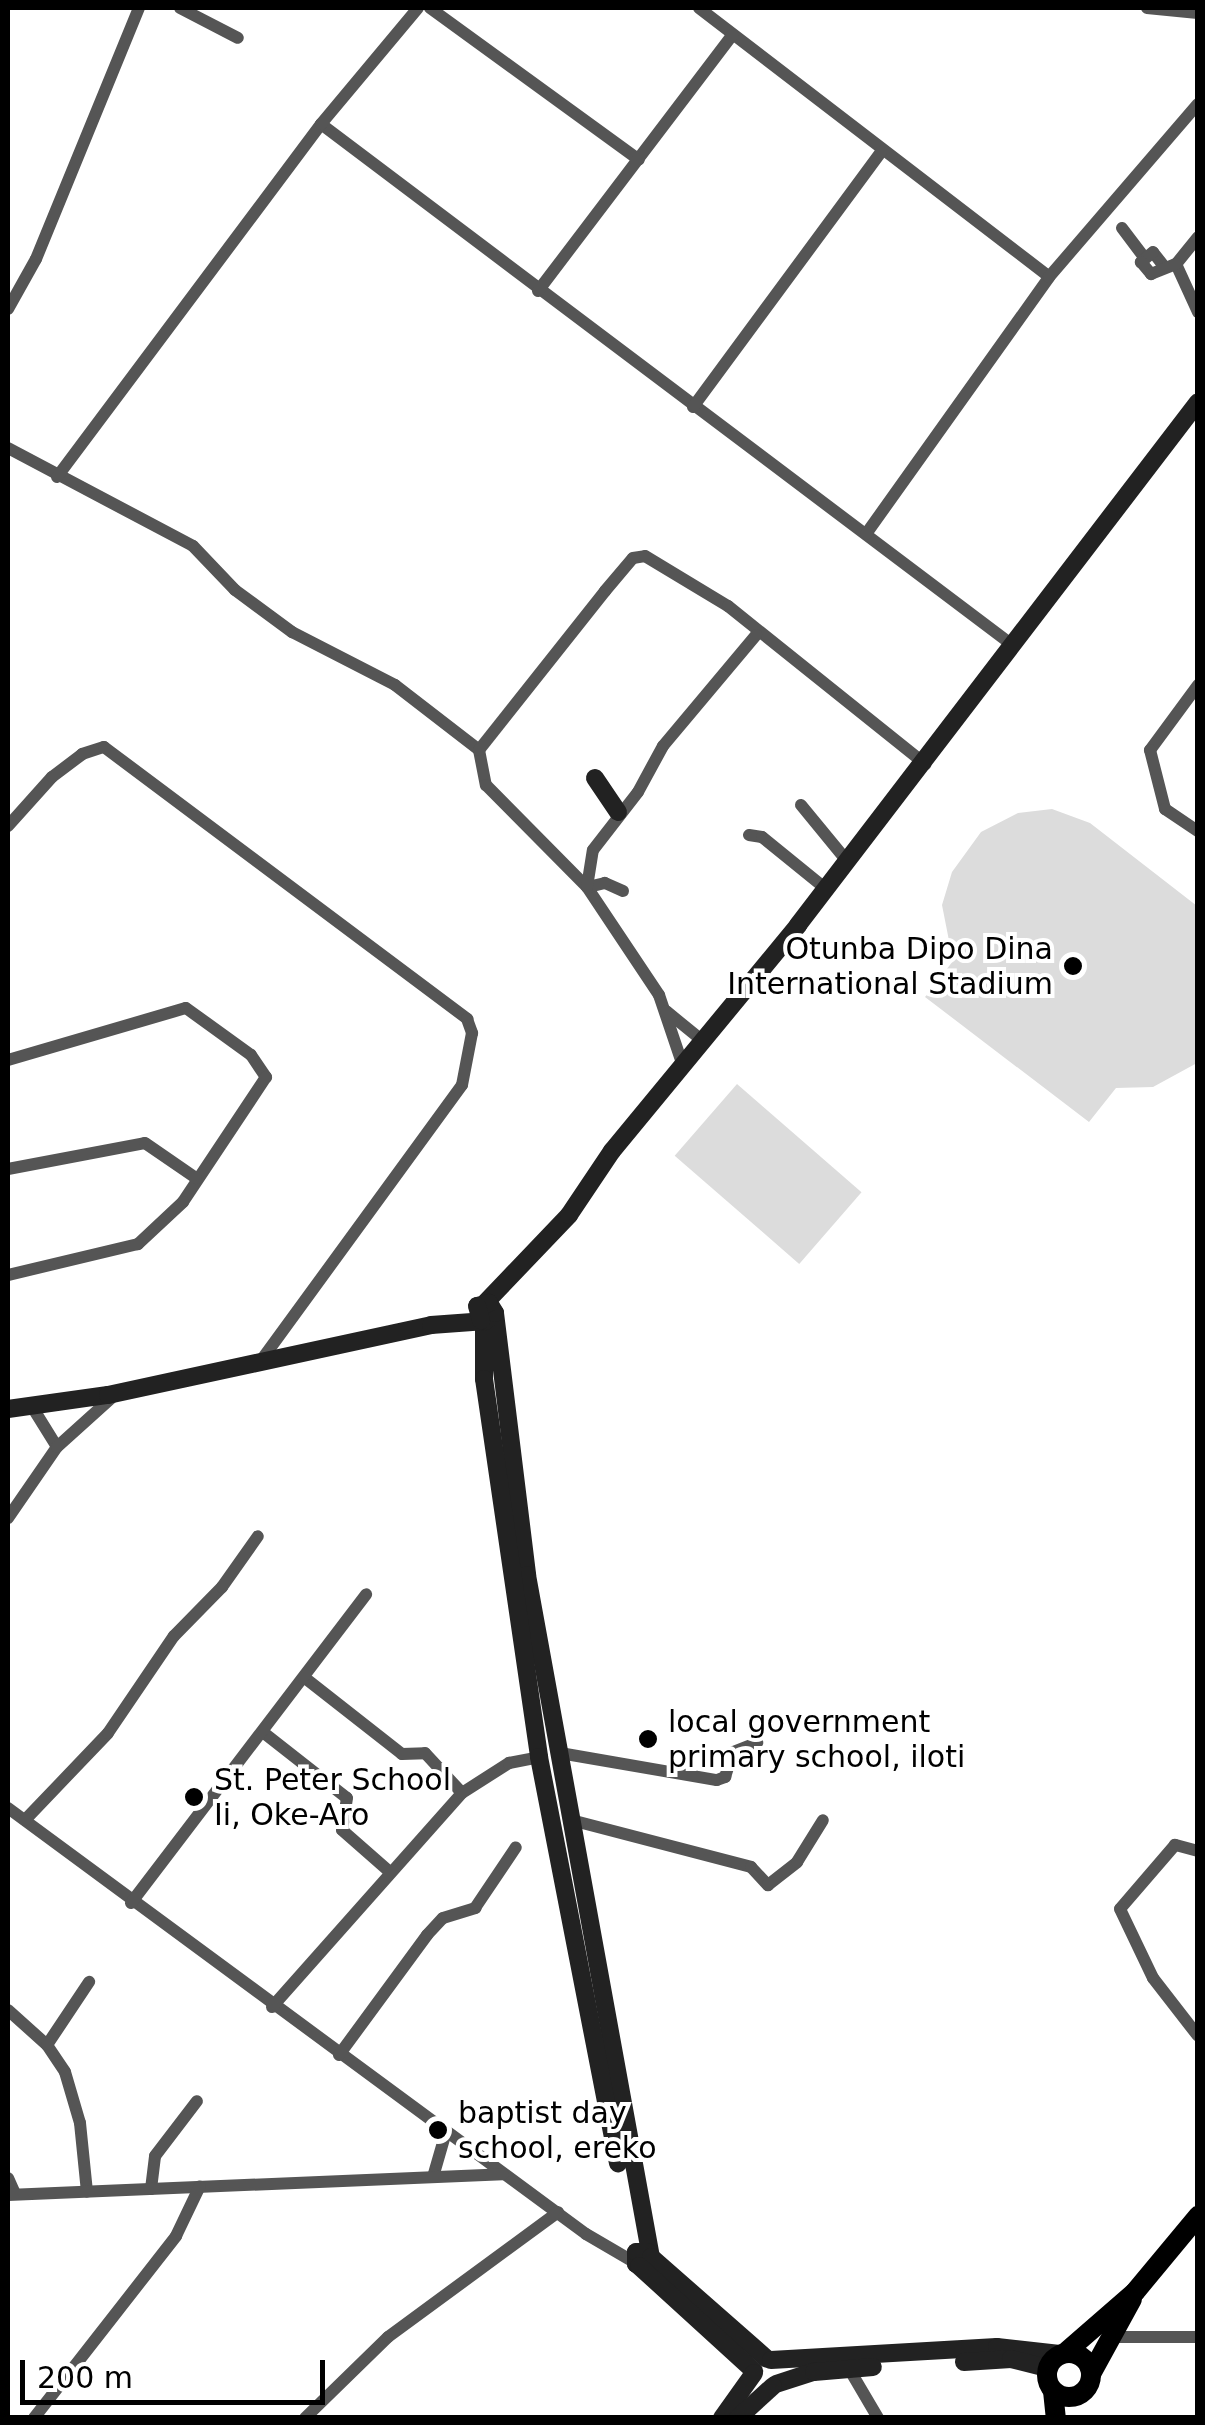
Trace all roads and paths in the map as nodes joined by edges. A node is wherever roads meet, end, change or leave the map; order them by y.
1 (139, 8) edge
2 (180, 8) edge
3 (418, 8) edge
4 (430, 8) edge
5 (699, 8) edge
6 (1147, 8) edge
7 (1198, 13) edge
8 (732, 35) junction
9 (238, 38) dead end
10 (1198, 104) edge
11 (320, 124) junction
12 (881, 152) junction
13 (639, 160) junction
14 (1122, 228) dead end
15 (1198, 237) edge
16 (1170, 264) junction
17 (1050, 277) junction
18 (538, 290) junction
19 (8, 309) edge
20 (1198, 312) edge
21 (1197, 404) edge
22 (692, 407) junction
23 (8, 448) edge
24 (57, 477) junction
25 (866, 534) junction
26 (756, 635) junction
27 (1012, 644) junction
28 (1198, 685) edge
29 (479, 750) junction
30 (925, 764) junction
31 (595, 778) dead end
32 (801, 804) dead end
33 (618, 812) junction
34 (8, 826) edge
35 (1198, 831) edge
36 (749, 835) dead end
37 (847, 861) junction
38 (587, 887) junction
39 (826, 889) junction
40 (623, 891) dead end
41 (664, 1009) junction
42 (704, 1042) junction
43 (8, 1060) edge
44 (682, 1066) junction
45 (8, 1169) edge
46 (196, 1178) junction
47 (8, 1276) edge
48 (484, 1312) junction
49 (260, 1362) junction
50 (121, 1390) junction
51 (31, 1405) junction
52 (8, 1408) edge
53 (57, 1447) junction
54 (8, 1518) edge
55 (258, 1536) dead end
56 (366, 1594) dead end
57 (305, 1678) junction
58 (264, 1733) junction
59 (757, 1742) dead end
60 (560, 1753) junction
61 (539, 1757) junction
62 (462, 1793) junction
63 (8, 1808) edge
64 (25, 1820) junction
65 (571, 1820) junction
66 (823, 1820) dead end
67 (516, 1848) dead end
68 (1198, 1851) edge
69 (390, 1872) junction
70 (131, 1903) junction
71 (88, 1982) dead end
72 (272, 2006) junction
73 (8, 2010) edge
74 (1198, 2036) edge
75 (46, 2045) junction
76 (339, 2055) junction
77 (197, 2101) dead end
78 (446, 2132) junction
79 (503, 2174) junction
80 (432, 2177) junction
81 (8, 2178) edge
82 (200, 2186) junction
83 (151, 2189) junction
84 (87, 2192) junction
85 (11, 2194) edge
86 (558, 2212) junction
87 (1198, 2216) edge
88 (642, 2257) junction
89 (1135, 2292) junction
90 (1116, 2337) junction
91 (1198, 2337) edge
92 (1058, 2358) junction
93 (761, 2366) junction
94 (848, 2367) junction
95 (1091, 2374) junction
96 (774, 2385) junction
97 (1053, 2391) junction
98 (1081, 2394) junction
99 (736, 2417) edge
100 (34, 2418) edge
101 (305, 2418) edge
102 (878, 2418) edge
103 (1056, 2418) edge
104 (1078, 2418) edge

1 - 19 street
2 - 9 street
3 - 11 street
4 - 13 street
5 - 8 street
6 - 7 street
8 - 12 street
8 - 13 street
10 - 17 street
11 - 18 street
11 - 24 street
12 - 17 street
12 - 22 street
13 - 18 street
14 - 16 street
15 - 16 street
16 - 20 street
17 - 25 street
18 - 22 street
21 - 27 street
22 - 25 street
23 - 24 street
24 - 29 street
25 - 27 street
26 - 29 street
26 - 30 street
26 - 33 street
27 - 30 street
28 - 35 street
29 - 38 street
30 - 37 street
31 - 33 street
32 - 37 street
33 - 38 street
34 - 49 street
36 - 39 street
37 - 39 street
38 - 40 street
38 - 41 street
39 - 42 street
41 - 42 street
41 - 44 street
42 - 44 street
43 - 46 street
44 - 48 street
45 - 46 street
46 - 47 street
48 - 49 street
48 - 60 street
48 - 61 street
49 - 50 street
50 - 51 street
50 - 53 street
51 - 52 street
51 - 53 street
53 - 54 street
55 - 64 street
56 - 57 street
57 - 58 street
57 - 62 street
58 - 69 street
58 - 70 street
59 - 60 street
60 - 65 street
61 - 62 street
61 - 88 street
62 - 69 street
63 - 64 street
64 - 70 street
65 - 66 street
65 - 88 street
67 - 76 street
68 - 74 street
69 - 72 street
70 - 72 street
71 - 75 street
72 - 76 street
73 - 75 street
75 - 84 street
76 - 78 street
77 - 83 street
78 - 79 street
78 - 80 street
79 - 80 street
79 - 86 street
80 - 82 street
81 - 85 street
82 - 83 street
82 - 100 street
83 - 84 street
84 - 85 street
86 - 88 street
86 - 101 street
87 - 89 main road
88 - 93 street
89 - 90 main road
89 - 92 main road
90 - 91 street
90 - 95 main road
92 - 93 street
92 - 94 street
92 - 95 main road
92 - 97 main road
93 - 96 street
93 - 99 street
94 - 96 street
94 - 102 street
95 - 98 main road
96 - 99 street
97 - 98 main road
97 - 103 main road
98 - 104 main road

